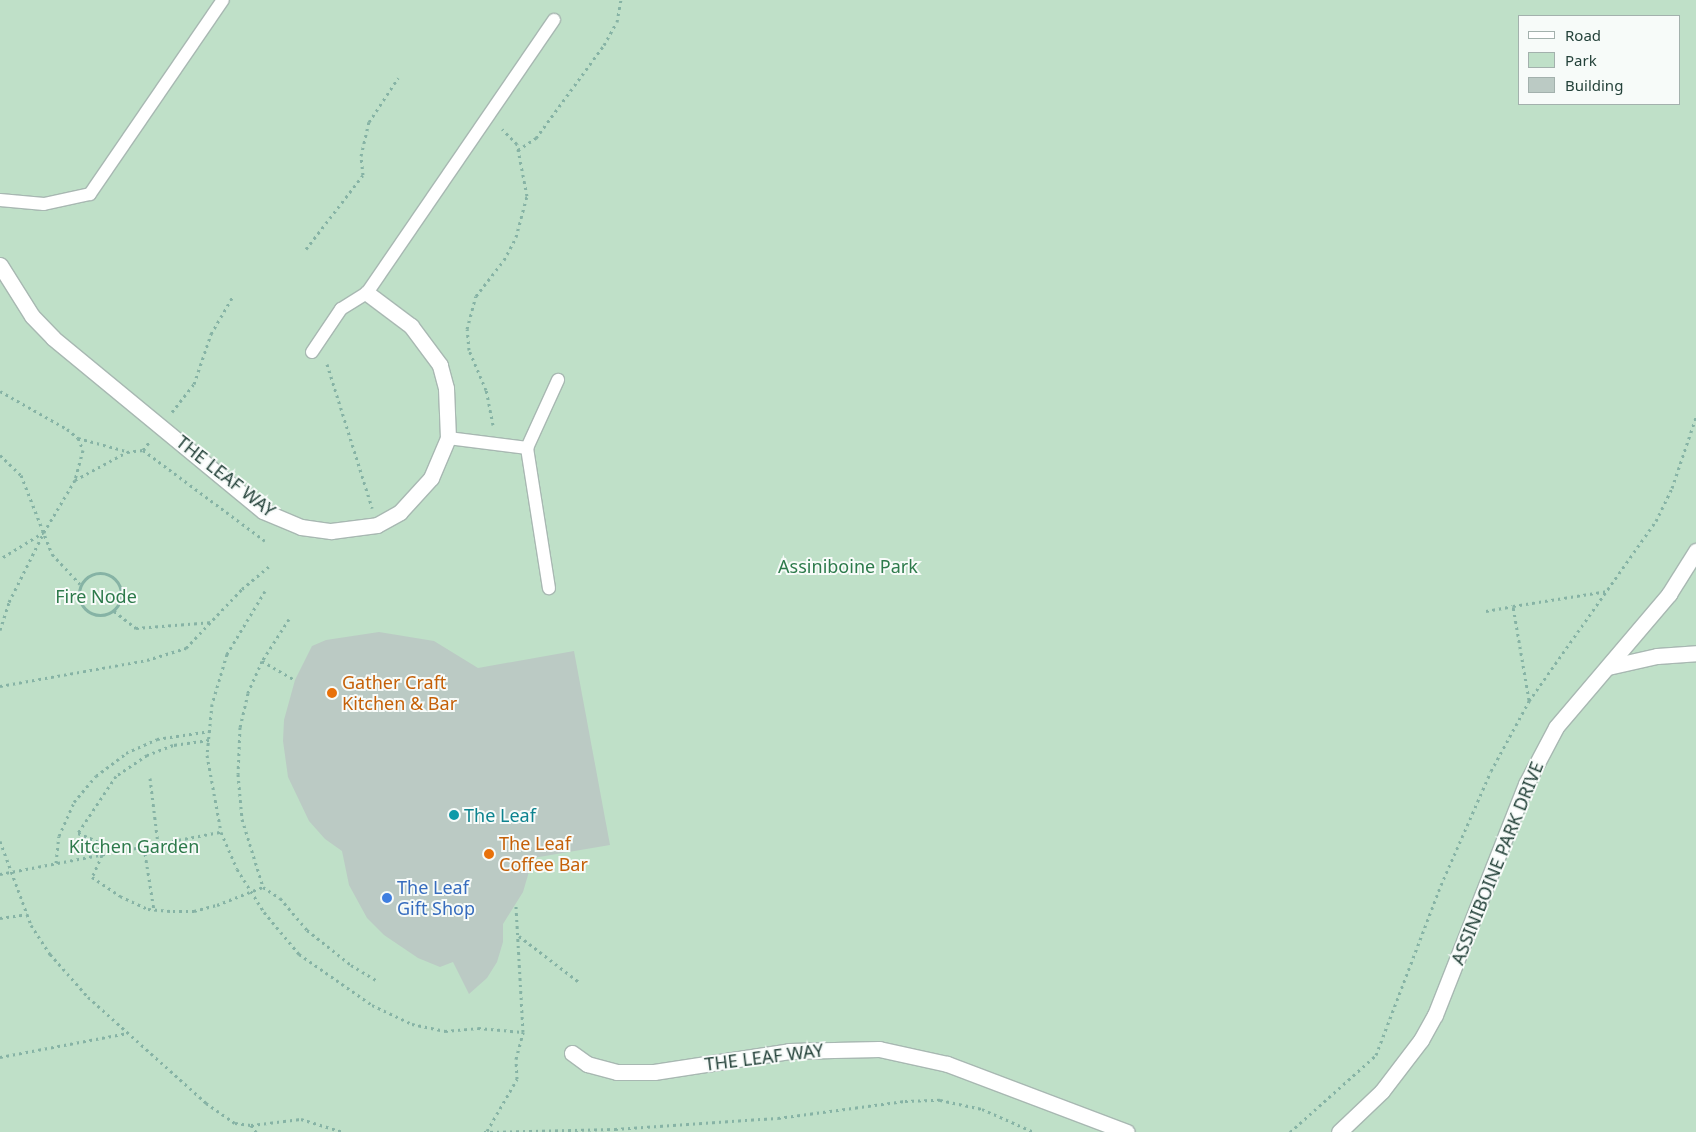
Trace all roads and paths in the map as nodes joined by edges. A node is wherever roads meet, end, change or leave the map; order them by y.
1 (223, 0) edge
2 (621, 0) edge
3 (554, 20) dead end
4 (398, 78) dead end
5 (491, 109) junction
6 (518, 150) junction
7 (0, 200) edge
8 (306, 249) dead end
9 (0, 265) edge
10 (367, 293) junction
11 (233, 296) dead end
12 (315, 347) joint
13 (558, 380) dead end
14 (0, 391) edge
15 (1696, 416) edge
16 (161, 424) junction
17 (78, 438) junction
18 (448, 438) junction
19 (493, 444) junction
20 (527, 448) junction
21 (143, 450) junction
22 (127, 452) junction
23 (0, 455) edge
24 (75, 480) junction
25 (377, 525) junction
26 (44, 532) junction
27 (265, 541) dead end
28 (1696, 552) edge
29 (0, 559) edge
30 (271, 565) dead end
31 (80, 584) junction
32 (549, 588) dead end
33 (265, 591) dead end
34 (1608, 591) junction
35 (1513, 606) junction
36 (114, 611) junction
37 (1486, 611) dead end
38 (289, 619) dead end
39 (214, 622) junction
40 (0, 630) edge
41 (1696, 653) edge
42 (262, 661) junction
43 (1608, 668) junction
44 (295, 680) dead end
45 (0, 686) edge
46 (1529, 701) junction
47 (210, 731) junction
48 (209, 740) junction
49 (150, 778) dead end
50 (221, 832) junction
51 (0, 841) edge
52 (158, 844) junction
53 (144, 847) junction
54 (102, 855) junction
55 (56, 863) junction
56 (9, 872) junction
57 (0, 874) edge
58 (263, 887) junction
59 (251, 892) junction
60 (516, 905) dead end
61 (154, 910) junction
62 (27, 914) junction
63 (0, 918) edge
64 (518, 935) junction
65 (376, 980) dead end
66 (579, 982) dead end
67 (523, 1032) junction
68 (128, 1033) junction
69 (572, 1053) dead end
70 (0, 1057) edge
71 (251, 1125) junction
72 (256, 1132) edge
73 (343, 1132) edge
74 (485, 1132) edge
75 (1034, 1132) edge
76 (1127, 1132) edge
77 (1290, 1132) edge
78 (1339, 1132) edge

1 - 7 lane
2 - 6 path
3 - 5 lane
4 - 8 path
5 - 6 path
5 - 10 lane
6 - 19 path
9 - 16 street, THE LEAF WAY
10 - 12 lane
10 - 18 street, THE LEAF WAY
11 - 16 path
12 - 25 path
13 - 20 lane
14 - 17 path
15 - 34 path
16 - 21 path
16 - 25 street, THE LEAF WAY
17 - 22 path
17 - 24 path
18 - 19 lane
18 - 25 street, THE LEAF WAY
19 - 20 lane
20 - 32 lane
21 - 22 path
21 - 27 path
22 - 24 path
23 - 26 path
24 - 26 path
26 - 29 path
26 - 31 path
26 - 40 path
28 - 43 street, ASSINIBOINE PARK DRIVE
30 - 39 path
31 - 36 path
31 - 36 path
33 - 47 path
34 - 35 path
34 - 46 path
35 - 37 path
35 - 46 path
36 - 39 path
38 - 42 path
39 - 45 path
41 - 43 street
42 - 44 path
42 - 58 path
43 - 78 street, ASSINIBOINE PARK DRIVE
46 - 77 path
47 - 48 path
47 - 55 path
48 - 50 path
48 - 54 path
49 - 52 path
50 - 52 path
50 - 59 path
51 - 56 path
52 - 53 path
53 - 54 path
53 - 61 path
54 - 55 path
54 - 61 path
55 - 56 path
56 - 57 path
56 - 62 path
58 - 59 path
58 - 65 path
59 - 61 path
59 - 67 path
60 - 64 path
62 - 63 path
62 - 68 path
64 - 66 path
64 - 67 path
67 - 74 path
68 - 70 path
68 - 71 path
69 - 76 street, THE LEAF WAY
71 - 72 path
71 - 73 path
74 - 75 path

